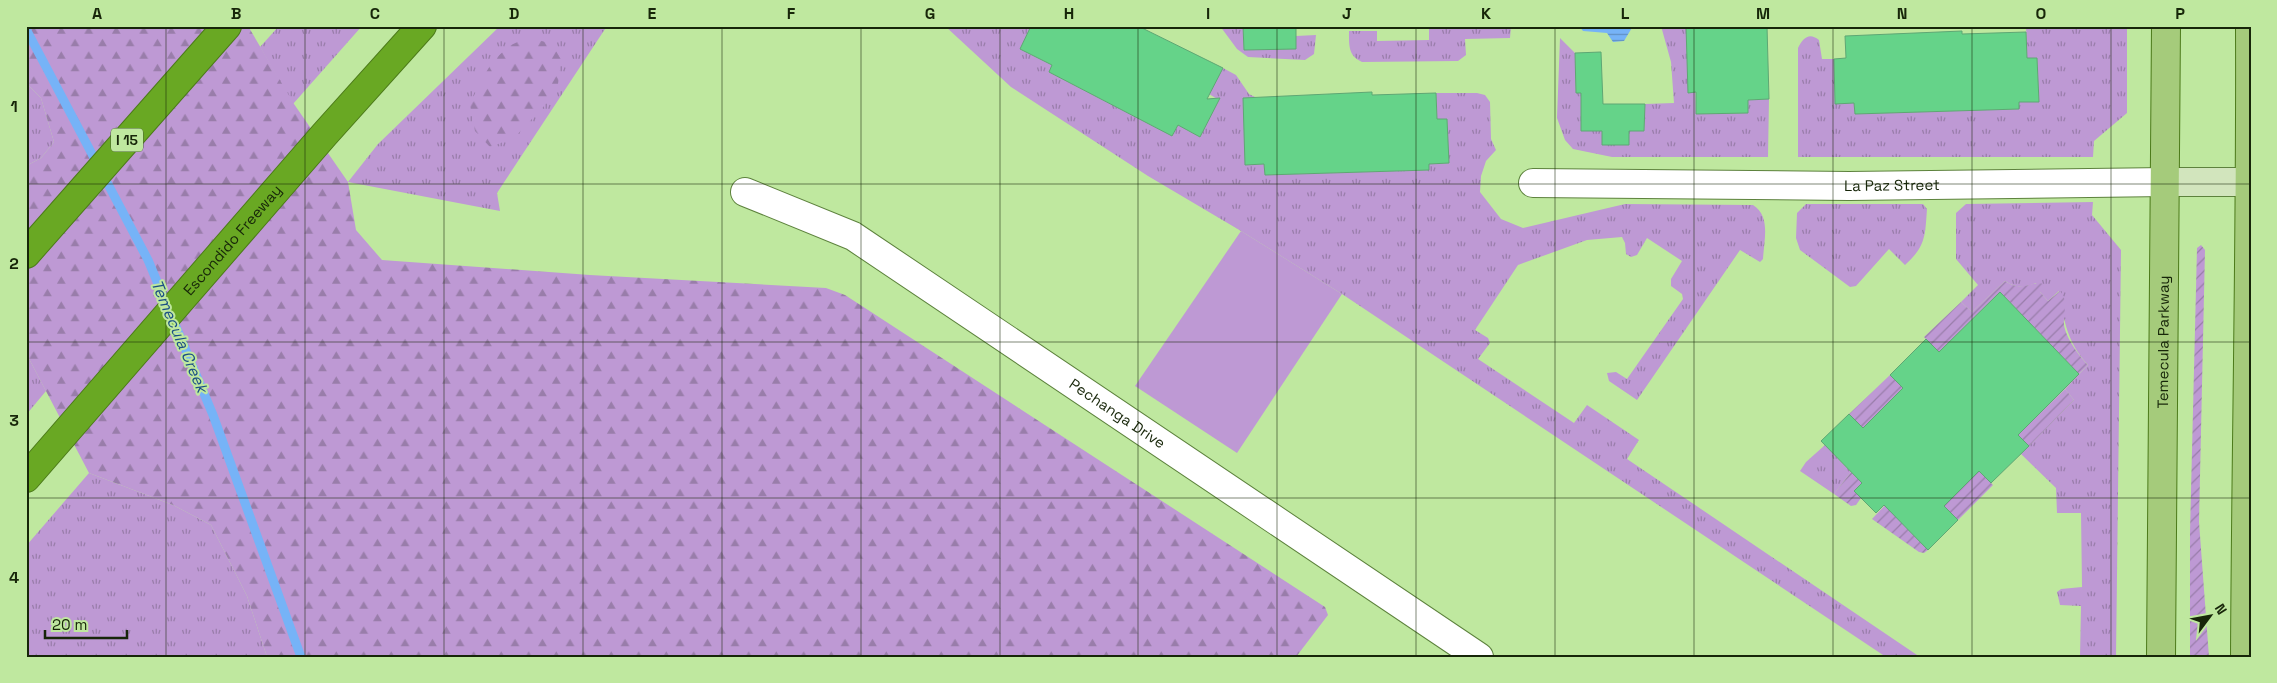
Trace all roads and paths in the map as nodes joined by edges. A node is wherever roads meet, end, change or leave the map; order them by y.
1 (227, 26) edge
2 (422, 26) edge
3 (2166, 26) edge
4 (2250, 26) edge
5 (2166, 182) junction
6 (2251, 182) edge
7 (1533, 183) dead end
8 (744, 192) dead end
9 (26, 254) edge
10 (26, 478) edge
11 (1479, 657) edge
12 (2161, 657) edge
13 (2245, 657) edge

1 - 9 highway, I 15
2 - 10 highway, Escondido Freeway
3 - 5 main road, Temecula Parkway
4 - 6 main road
5 - 6 main road, La Paz Street
5 - 7 street, La Paz Street
5 - 12 main road, Temecula Parkway
6 - 13 main road
8 - 11 street, Pechanga Drive

